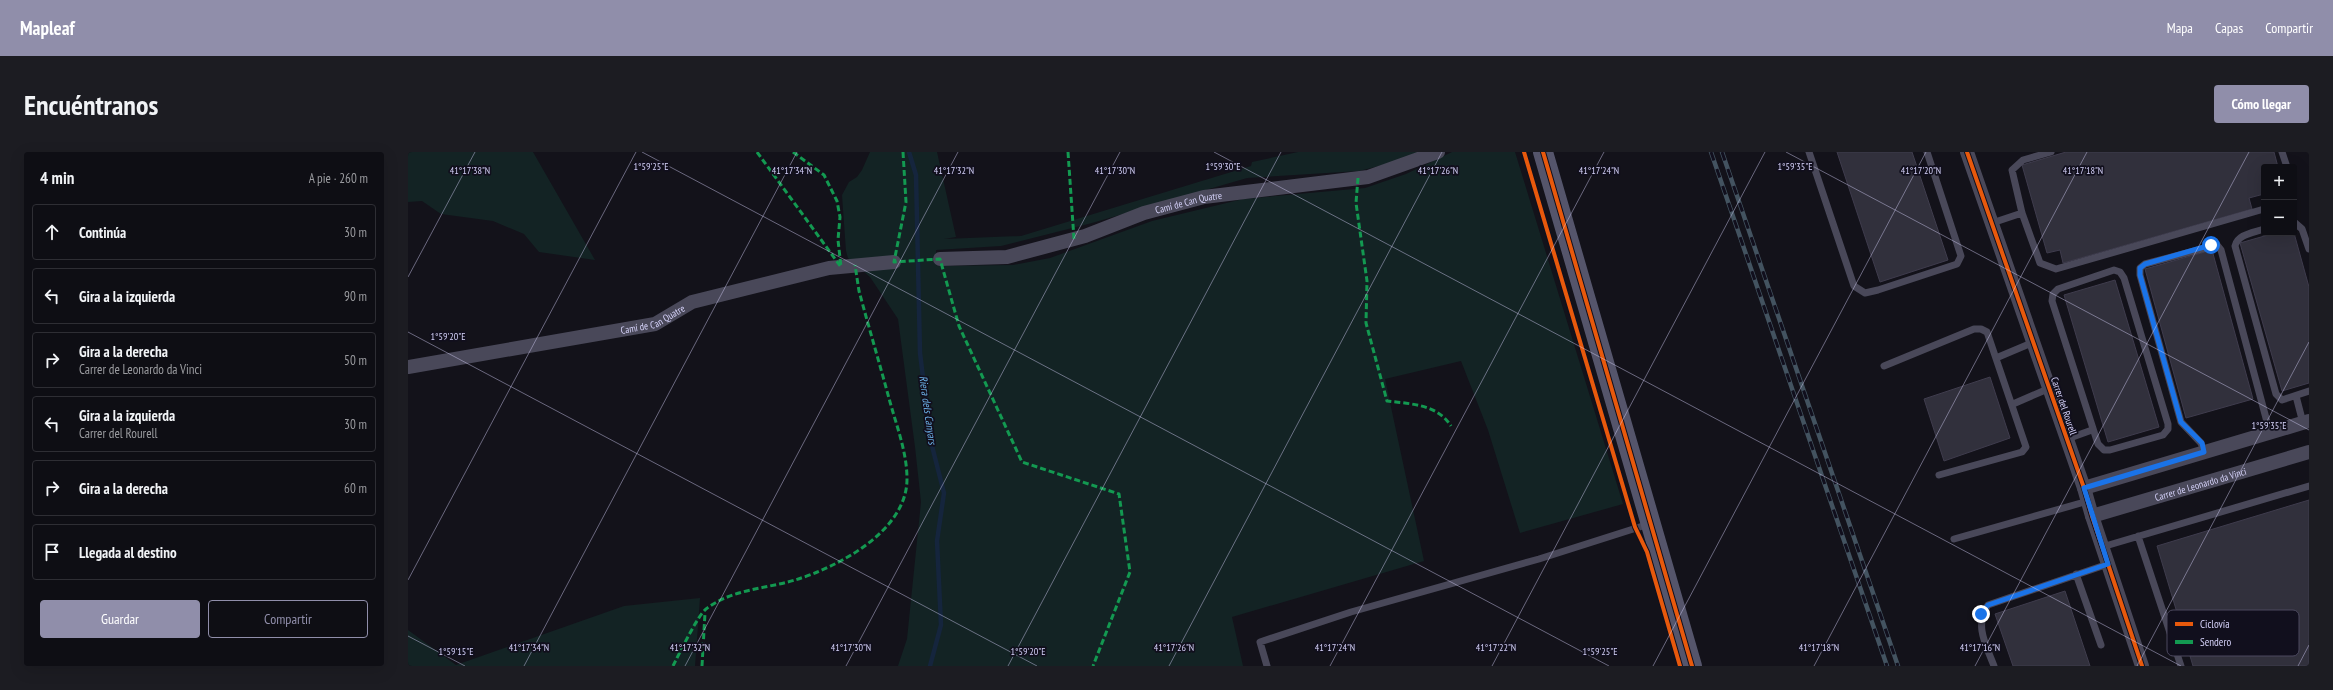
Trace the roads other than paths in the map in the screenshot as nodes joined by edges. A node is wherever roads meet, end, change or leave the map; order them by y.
1 (1438, 152) edge
2 (1543, 152) edge
3 (1809, 152) edge
4 (1927, 152) edge
5 (1968, 152) edge
6 (2051, 152) edge
7 (2282, 152) edge
8 (2286, 164) edge
9 (2261, 210) edge
10 (2022, 213) junction
11 (1992, 222) junction
12 (2297, 225) edge
13 (2261, 230) edge
14 (2309, 249) edge
15 (940, 259) dead end
16 (894, 262) dead end
17 (2034, 342) junction
18 (1996, 358) junction
19 (1884, 366) dead end
20 (408, 368) edge
21 (2050, 388) junction
22 (2309, 392) edge
23 (2296, 396) junction
24 (2013, 404) junction
25 (2306, 422) edge
26 (2092, 430) junction
27 (2270, 433) junction
28 (2067, 439) junction
29 (2204, 452) junction
30 (2309, 452) edge
31 (1939, 475) dead end
32 (2309, 486) edge
33 (2084, 488) junction
34 (2088, 501) junction
35 (2092, 516) junction
36 (1651, 523) junction
37 (2138, 536) junction
38 (1954, 540) dead end
39 (2102, 547) junction
40 (2108, 564) junction
41 (2076, 574) junction
42 (2167, 624) edge
43 (2101, 645) dead end
44 (2178, 656) edge
45 (1267, 666) edge
46 (1692, 666) edge
47 (1994, 666) edge
48 (2142, 666) edge
49 (2181, 666) edge

1 - 15 street, Camí de Can Quatre
2 - 36 street
3 - 4 lane
5 - 11 street, Carrer del Rourell
6 - 10 lane
7 - 8 lane
9 - 10 lane
10 - 11 lane
11 - 17 street, Carrer del Rourell
12 - 14 lane
13 - 23 lane
16 - 20 street, Camí de Can Quatre
17 - 18 lane
17 - 21 street, Carrer del Rourell
18 - 19 lane
18 - 24 lane
21 - 24 lane
21 - 28 street, Carrer del Rourell
22 - 23 lane
23 - 25 lane
24 - 31 lane
25 - 27 street
26 - 26 lane
26 - 28 lane
27 - 29 street
27 - 29 lane
28 - 33 street, Carrer del Rourell
29 - 33 street
30 - 35 street, Carrer de Leonardo da Vinci
32 - 37 lane
33 - 34 street, Carrer del Rourell
34 - 35 street, Carrer del Rourell
34 - 38 lane
35 - 39 street, Carrer del Rourell
36 - 45 lane
36 - 46 street
37 - 39 lane
37 - 42 lane
39 - 40 street, Carrer del Rourell
40 - 41 lane
40 - 48 street, Carrer del Rourell
41 - 43 lane
41 - 47 lane
44 - 49 lane

